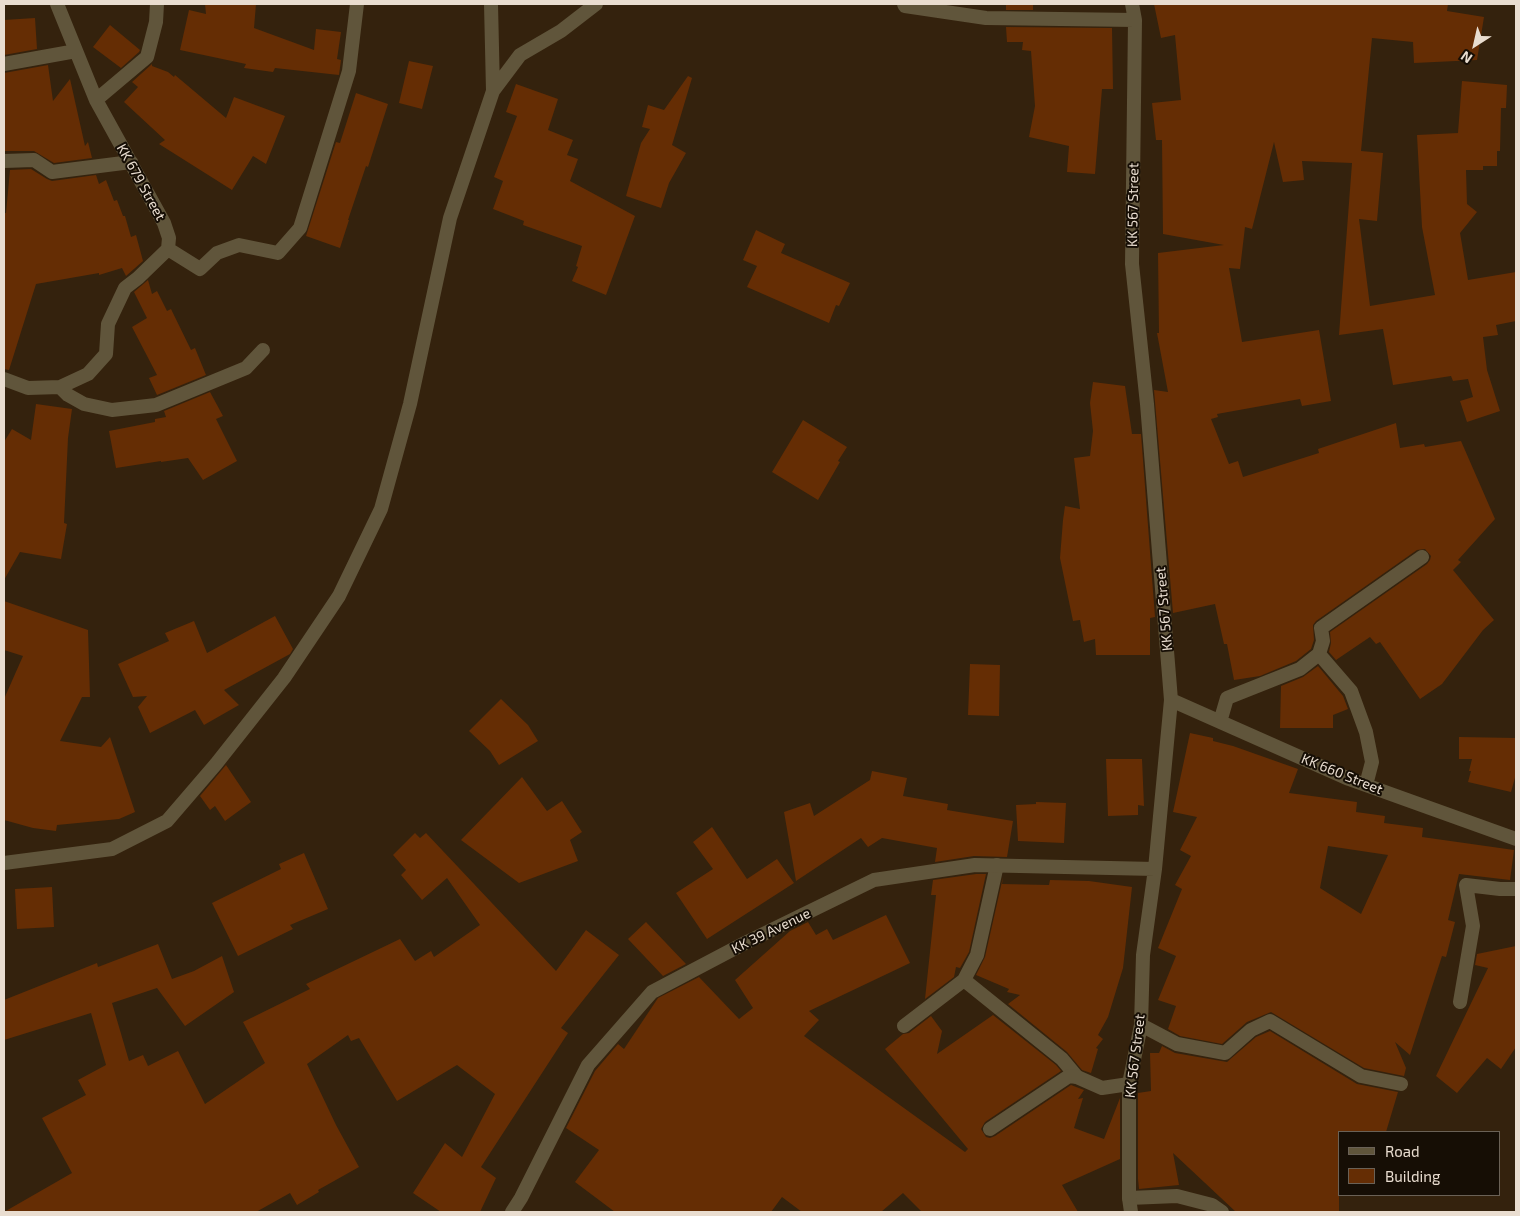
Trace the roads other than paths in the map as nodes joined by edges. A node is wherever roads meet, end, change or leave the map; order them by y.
1 (57, 4) edge
2 (157, 4) edge
3 (357, 4) edge
4 (491, 4) edge
5 (596, 4) edge
6 (904, 4) edge
7 (1132, 4) edge
8 (1135, 20) junction
9 (76, 51) junction
10 (4, 64) edge
11 (493, 91) junction
12 (96, 100) junction
13 (4, 161) edge
14 (131, 162) junction
15 (168, 249) junction
16 (263, 350) dead end
17 (4, 380) edge
18 (60, 388) junction
19 (1422, 557) dead end
20 (1319, 654) junction
21 (1171, 700) junction
22 (1220, 722) junction
23 (1366, 785) junction
24 (1516, 839) edge
25 (4, 864) edge
26 (997, 865) junction
27 (1155, 869) junction
28 (1516, 889) edge
29 (964, 980) junction
30 (1460, 1002) dead end
31 (1141, 1025) junction
32 (904, 1026) dead end
33 (1077, 1077) junction
34 (1129, 1084) junction
35 (1401, 1084) dead end
36 (990, 1129) dead end
37 (1130, 1205) edge
38 (512, 1212) edge
39 (1222, 1212) edge

1 - 9 street, KK 679 Street
2 - 12 street
3 - 15 street
4 - 11 street
5 - 11 street
6 - 8 street
7 - 8 street, KK 567 Street
8 - 21 street, KK 567 Street
9 - 10 street
9 - 12 street, KK 679 Street
11 - 25 street
12 - 14 street, KK 679 Street
13 - 14 street
14 - 15 street, KK 679 Street
15 - 18 street
16 - 18 street
17 - 18 street
19 - 20 street
20 - 22 street
20 - 23 street
21 - 22 street, KK 660 Street
21 - 27 street, KK 567 Street
22 - 23 street, KK 660 Street
23 - 24 street, KK 660 Street
26 - 27 street, KK 39 Avenue
26 - 29 street
26 - 38 street, KK 39 Avenue
27 - 31 street, KK 567 Street
28 - 30 street
29 - 32 street
29 - 33 street
31 - 34 street, KK 567 Street
31 - 35 street
33 - 34 street
33 - 36 street
34 - 37 street, KK 567 Street
37 - 39 street

